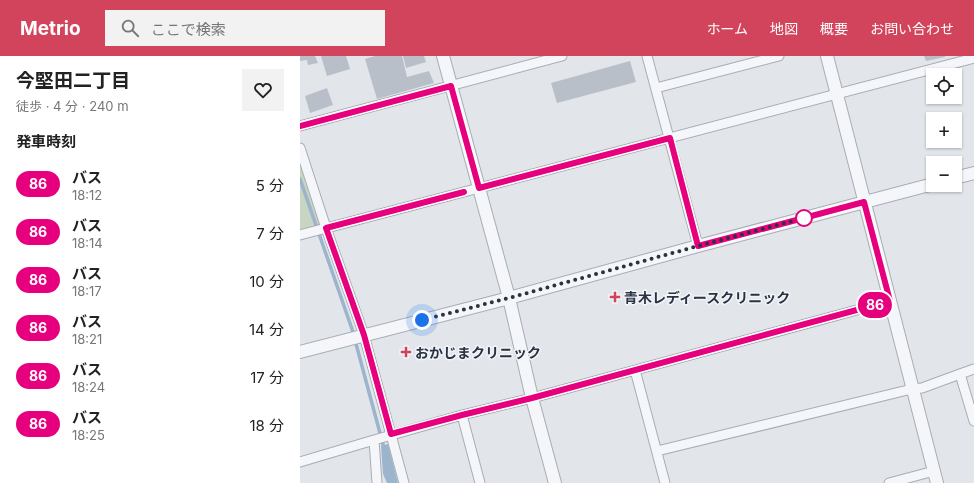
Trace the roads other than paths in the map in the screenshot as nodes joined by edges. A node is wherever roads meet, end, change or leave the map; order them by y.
1 (443, 56) edge
2 (562, 56) edge
3 (648, 56) edge
4 (779, 56) edge
5 (827, 56) edge
6 (974, 58) edge
7 (451, 86) junction
8 (656, 88) junction
9 (837, 94) junction
10 (300, 126) edge
11 (670, 138) junction
12 (300, 148) edge
13 (974, 173) edge
14 (962, 176) edge
15 (926, 186) edge
16 (479, 188) junction
17 (864, 202) junction
18 (326, 228) junction
19 (300, 235) edge
20 (698, 246) junction
21 (509, 298) junction
22 (890, 301) junction
23 (364, 335) junction
24 (300, 352) edge
25 (974, 369) edge
26 (635, 370) junction
27 (960, 374) junction
28 (912, 389) junction
29 (532, 398) junction
30 (462, 415) junction
31 (974, 421) edge
32 (391, 434) junction
33 (374, 440) junction
34 (657, 452) junction
35 (300, 462) edge
36 (935, 477) edge
37 (377, 483) edge
38 (404, 483) edge
39 (480, 483) edge
40 (555, 483) edge
41 (666, 483) edge
42 (889, 483) edge

1 - 7 street
2 - 7 street
3 - 8 street
4 - 8 street
5 - 9 street
6 - 9 street
7 - 10 street
7 - 16 street
8 - 11 street
9 - 11 street
9 - 17 street
11 - 16 street
11 - 20 street
12 - 18 street
13 - 14 street
15 - 17 street
16 - 18 street
16 - 21 street
17 - 20 street
17 - 22 street
18 - 19 street
18 - 23 street
20 - 21 street
21 - 23 street
21 - 29 street
22 - 26 street
22 - 28 street
23 - 24 street
23 - 32 street
25 - 27 street
26 - 29 street
26 - 34 street
27 - 28 street
27 - 31 street
28 - 34 street
28 - 36 street
29 - 30 street
29 - 40 street
30 - 32 street
30 - 39 street
32 - 33 street
32 - 38 street
33 - 35 street
33 - 37 street
34 - 41 street
36 - 42 street

